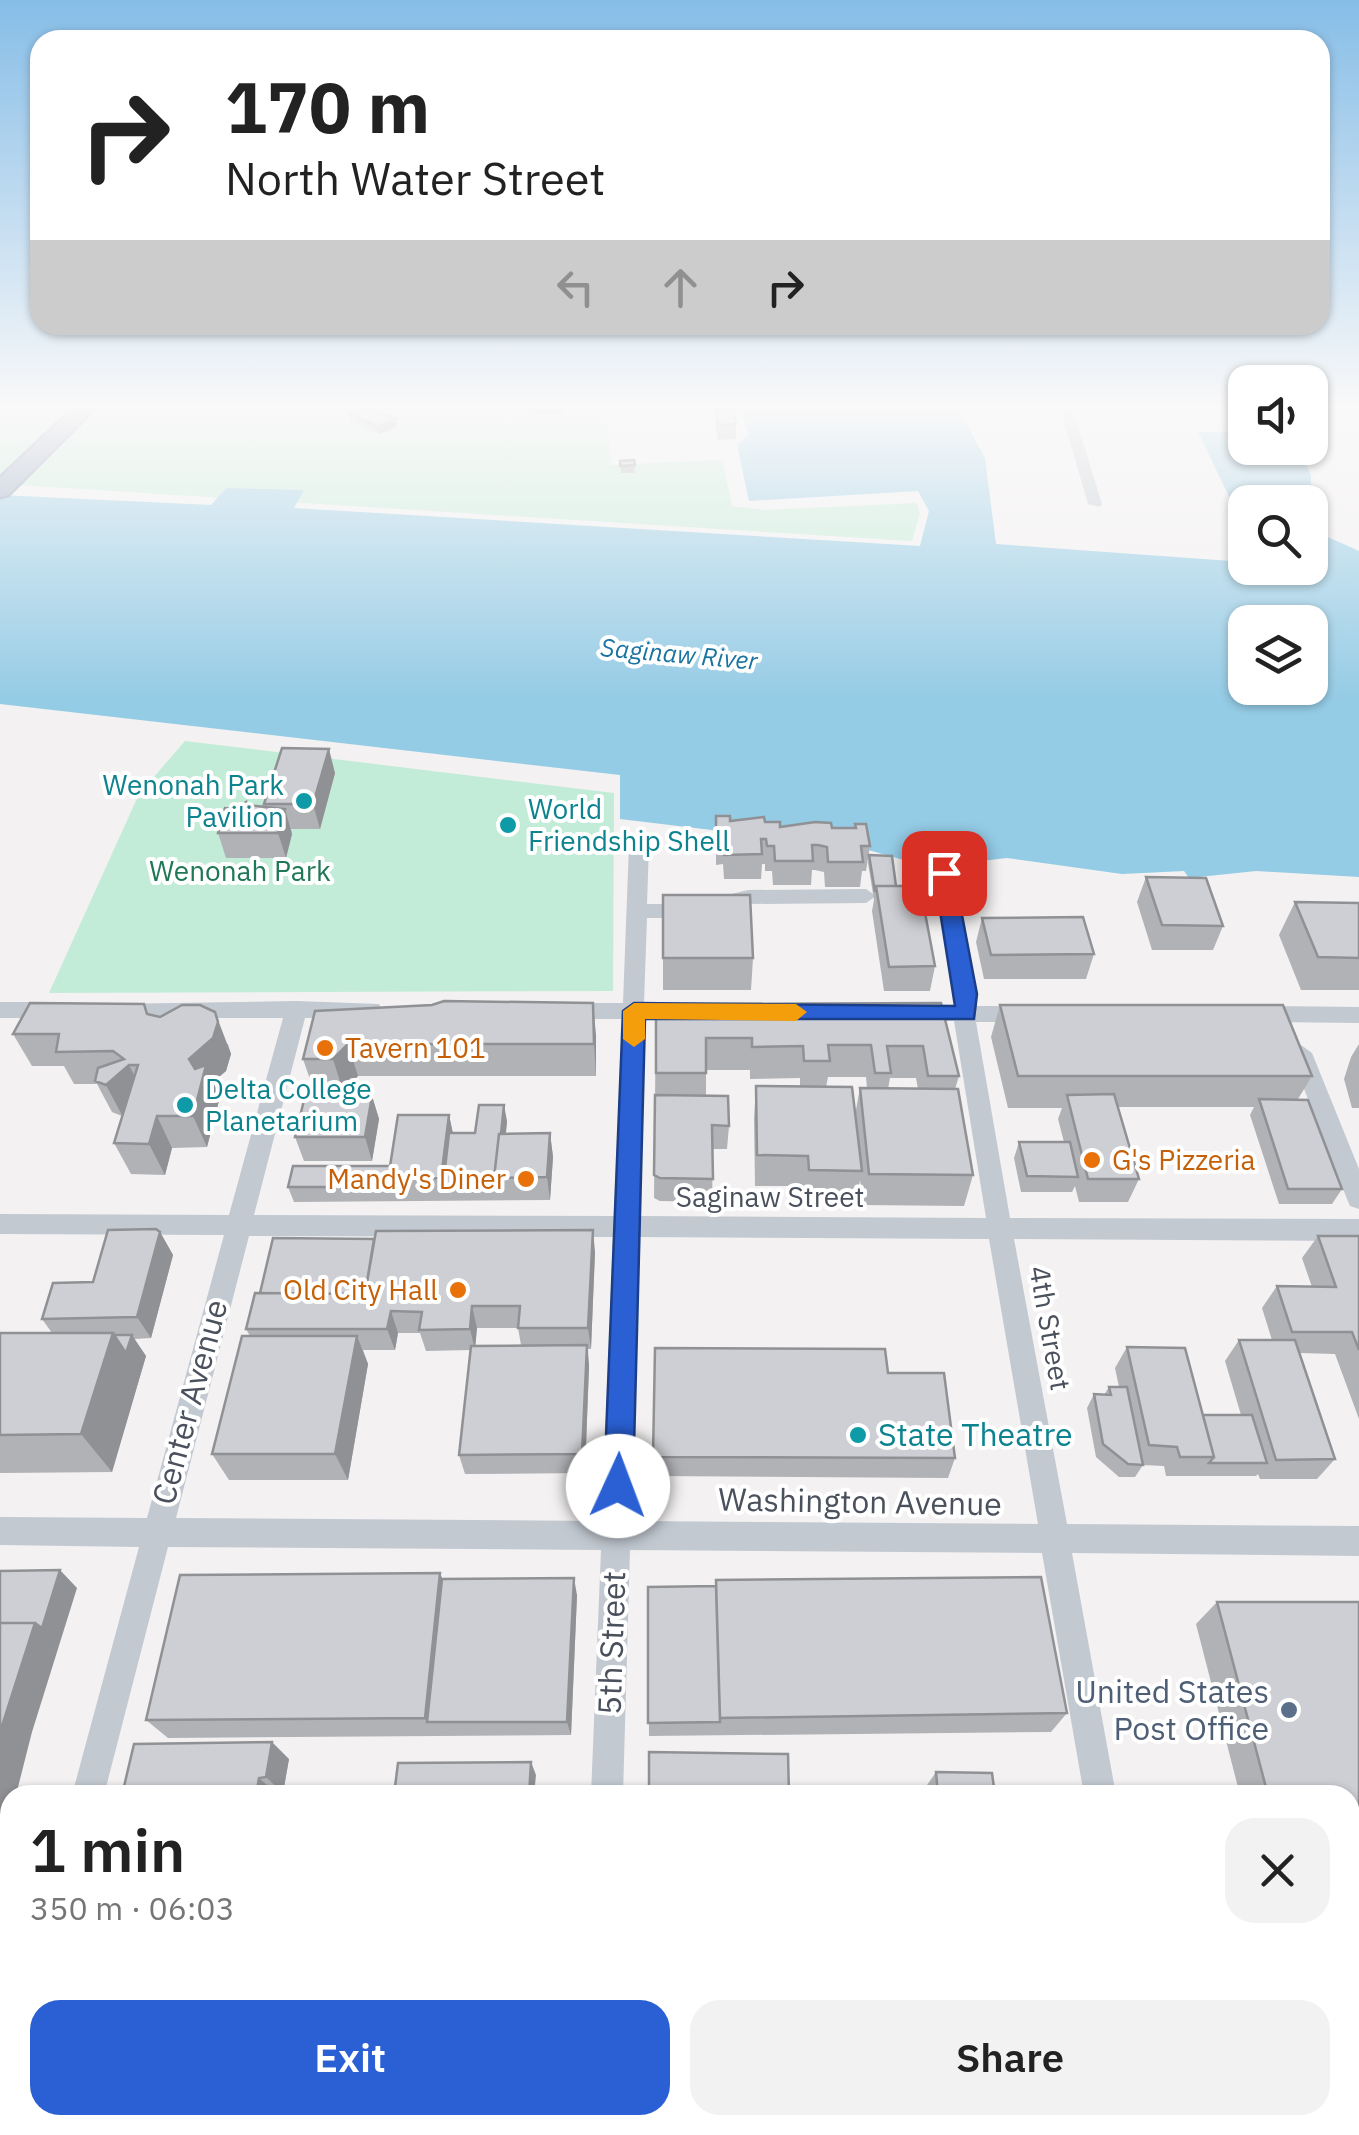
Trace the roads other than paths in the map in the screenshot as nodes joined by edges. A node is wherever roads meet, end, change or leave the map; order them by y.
1 (639, 844) dead end
2 (944, 873) dead end
3 (866, 896) dead end
4 (637, 911) junction
5 (296, 1009) junction
6 (0, 1010) edge
7 (390, 1010) edge
8 (538, 1010) edge
9 (634, 1011) junction
10 (713, 1012) edge
11 (888, 1013) edge
12 (966, 1014) junction
13 (1041, 1014) edge
14 (1240, 1014) edge
15 (1280, 1015) junction
16 (1359, 1015) edge
17 (1359, 1198) edge
18 (0, 1224) edge
19 (238, 1224) junction
20 (628, 1227) junction
21 (999, 1228) junction
22 (1359, 1230) edge
23 (0, 1531) edge
24 (155, 1533) junction
25 (616, 1535) junction
26 (1055, 1539) junction
27 (1359, 1540) edge
28 (91, 1785) edge
29 (607, 1785) edge
30 (1098, 1785) edge

1 - 4 street, 5th Street
2 - 12 street, 4th Street
3 - 4 street
4 - 9 street, 5th Street
5 - 6 street
5 - 7 street
5 - 19 street, Center Avenue
8 - 9 street
9 - 10 street
9 - 20 street, 5th Street
11 - 12 street
12 - 13 street
12 - 21 street, 4th Street
14 - 15 street
15 - 16 street
15 - 17 street
18 - 19 street, Saginaw Street
19 - 20 street, Saginaw Street
19 - 24 street, Center Avenue
20 - 21 street, Saginaw Street
20 - 25 street, 5th Street
21 - 22 street, Saginaw Street
21 - 26 street, 4th Street
23 - 24 street, Washington Avenue
24 - 25 street, Washington Avenue
24 - 28 street, Center Avenue
25 - 26 street, Washington Avenue
25 - 29 street, 5th Street
26 - 27 street, Washington Avenue
26 - 30 street, 4th Street

